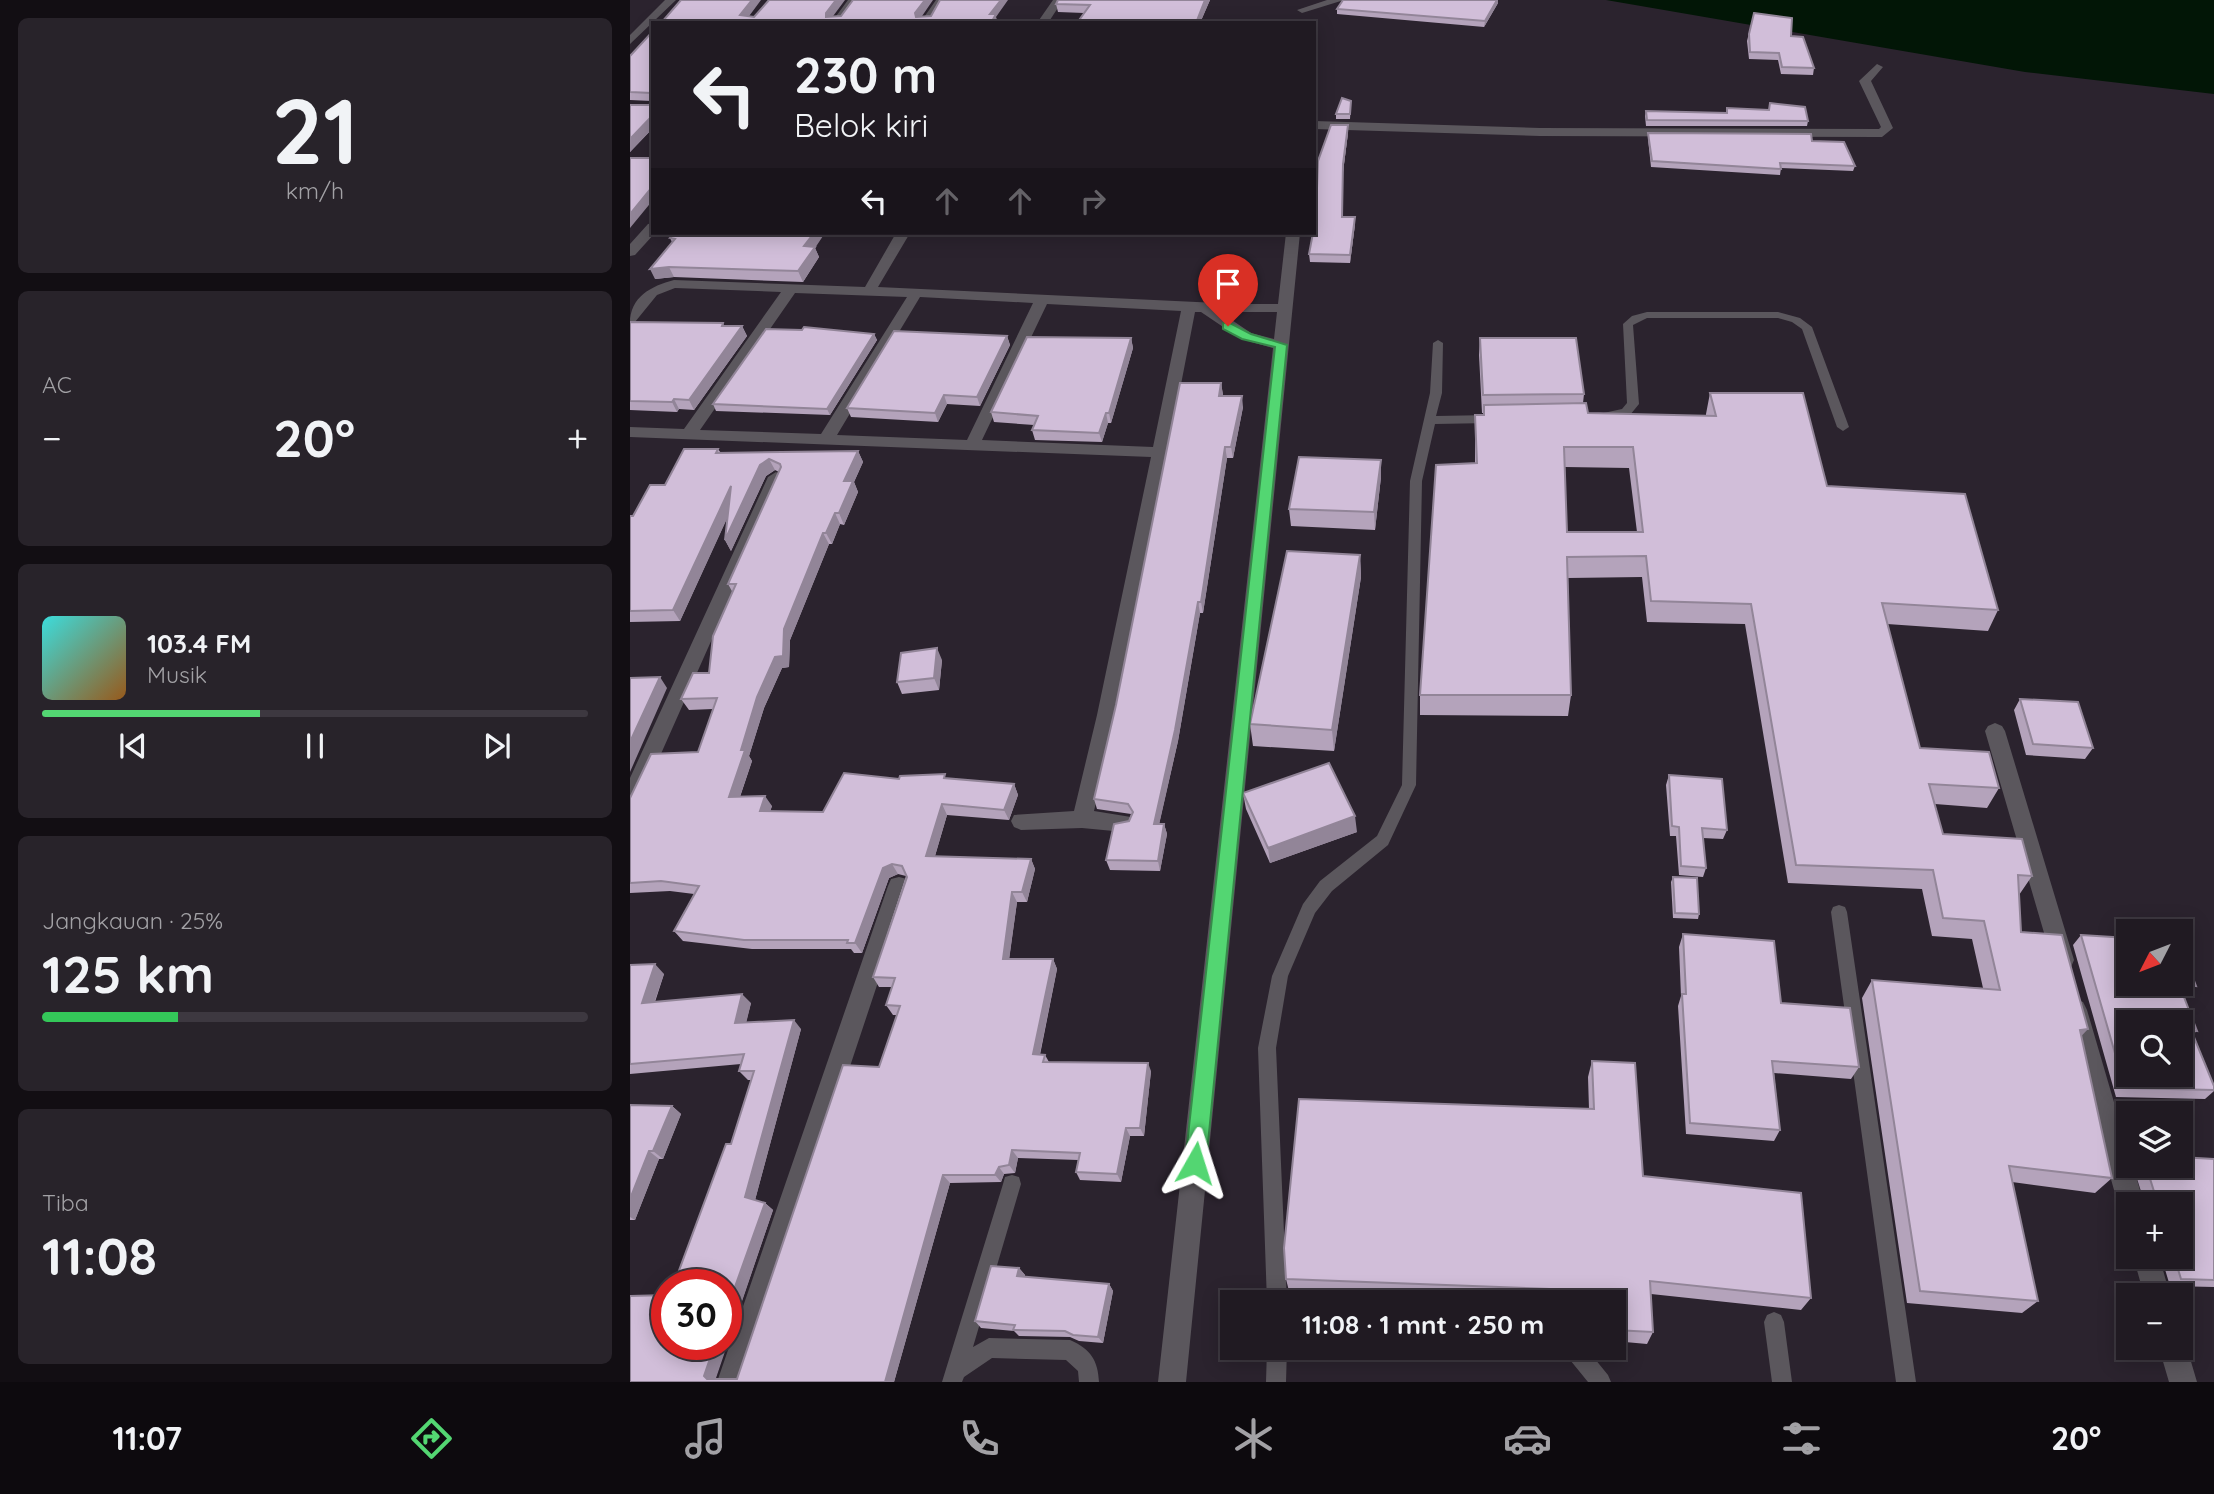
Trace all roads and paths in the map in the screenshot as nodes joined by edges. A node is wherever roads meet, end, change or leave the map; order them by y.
1 (671, 0) edge
2 (853, 0) edge
3 (940, 0) edge
4 (1058, 0) edge
5 (1291, 0) edge
6 (1339, 0) edge
7 (1306, 6) edge
8 (837, 21) edge
9 (926, 21) edge
10 (1043, 21) edge
11 (1295, 21) edge
12 (630, 41) edge
13 (1877, 67) dead end
14 (1316, 125) edge
15 (651, 229) edge
16 (902, 235) edge
17 (1293, 235) edge
18 (630, 253) edge
19 (790, 289) junction
20 (869, 291) junction
21 (916, 293) junction
22 (1043, 298) junction
23 (1189, 307) junction
24 (1285, 308) junction
25 (1206, 309) junction
26 (630, 319) edge
27 (1438, 343) dead end
28 (1281, 345) junction
29 (1596, 417) edge
30 (1499, 419) edge
31 (1430, 420) junction
32 (1843, 427) dead end
33 (630, 432) edge
34 (689, 433) junction
35 (826, 439) junction
36 (972, 445) junction
37 (1160, 452) junction
38 (776, 477) edge
39 (1995, 731) dead end
40 (630, 802) edge
41 (1082, 819) junction
42 (1021, 821) dead end
43 (1124, 823) edge
44 (899, 887) dead end
45 (1839, 912) dead end
46 (1012, 1184) dead end
47 (2127, 1192) edge
48 (1277, 1290) edge
49 (1774, 1322) edge
50 (1277, 1360) edge
51 (1583, 1360) edge
52 (2176, 1360) edge
53 (953, 1376) edge
54 (731, 1382) edge
55 (1089, 1382) edge
56 (1172, 1382) edge
57 (1276, 1382) edge
58 (1601, 1382) edge
59 (1782, 1382) edge
60 (1906, 1382) edge
61 (2183, 1382) edge

1 - 12 street
2 - 8 street
3 - 9 street
4 - 10 street
5 - 11 street
6 - 7 street
13 - 14 street
15 - 18 street
16 - 20 street
17 - 24 street
19 - 20 street
19 - 26 street
19 - 34 street
20 - 21 street
21 - 22 street
21 - 35 street
22 - 23 street
22 - 36 street
23 - 25 street
23 - 37 street
24 - 25 street
24 - 28 street
25 - 28 street
27 - 31 lane
28 - 56 street
29 - 32 lane
30 - 31 lane
31 - 48 lane
33 - 34 street
34 - 35 street
35 - 36 street
36 - 37 street
37 - 41 street
38 - 40 street
39 - 47 street
41 - 42 street
41 - 43 street
44 - 54 street
45 - 60 lane
46 - 53 lane
49 - 59 lane
50 - 57 lane
51 - 58 lane
52 - 61 street
53 - 55 lane

